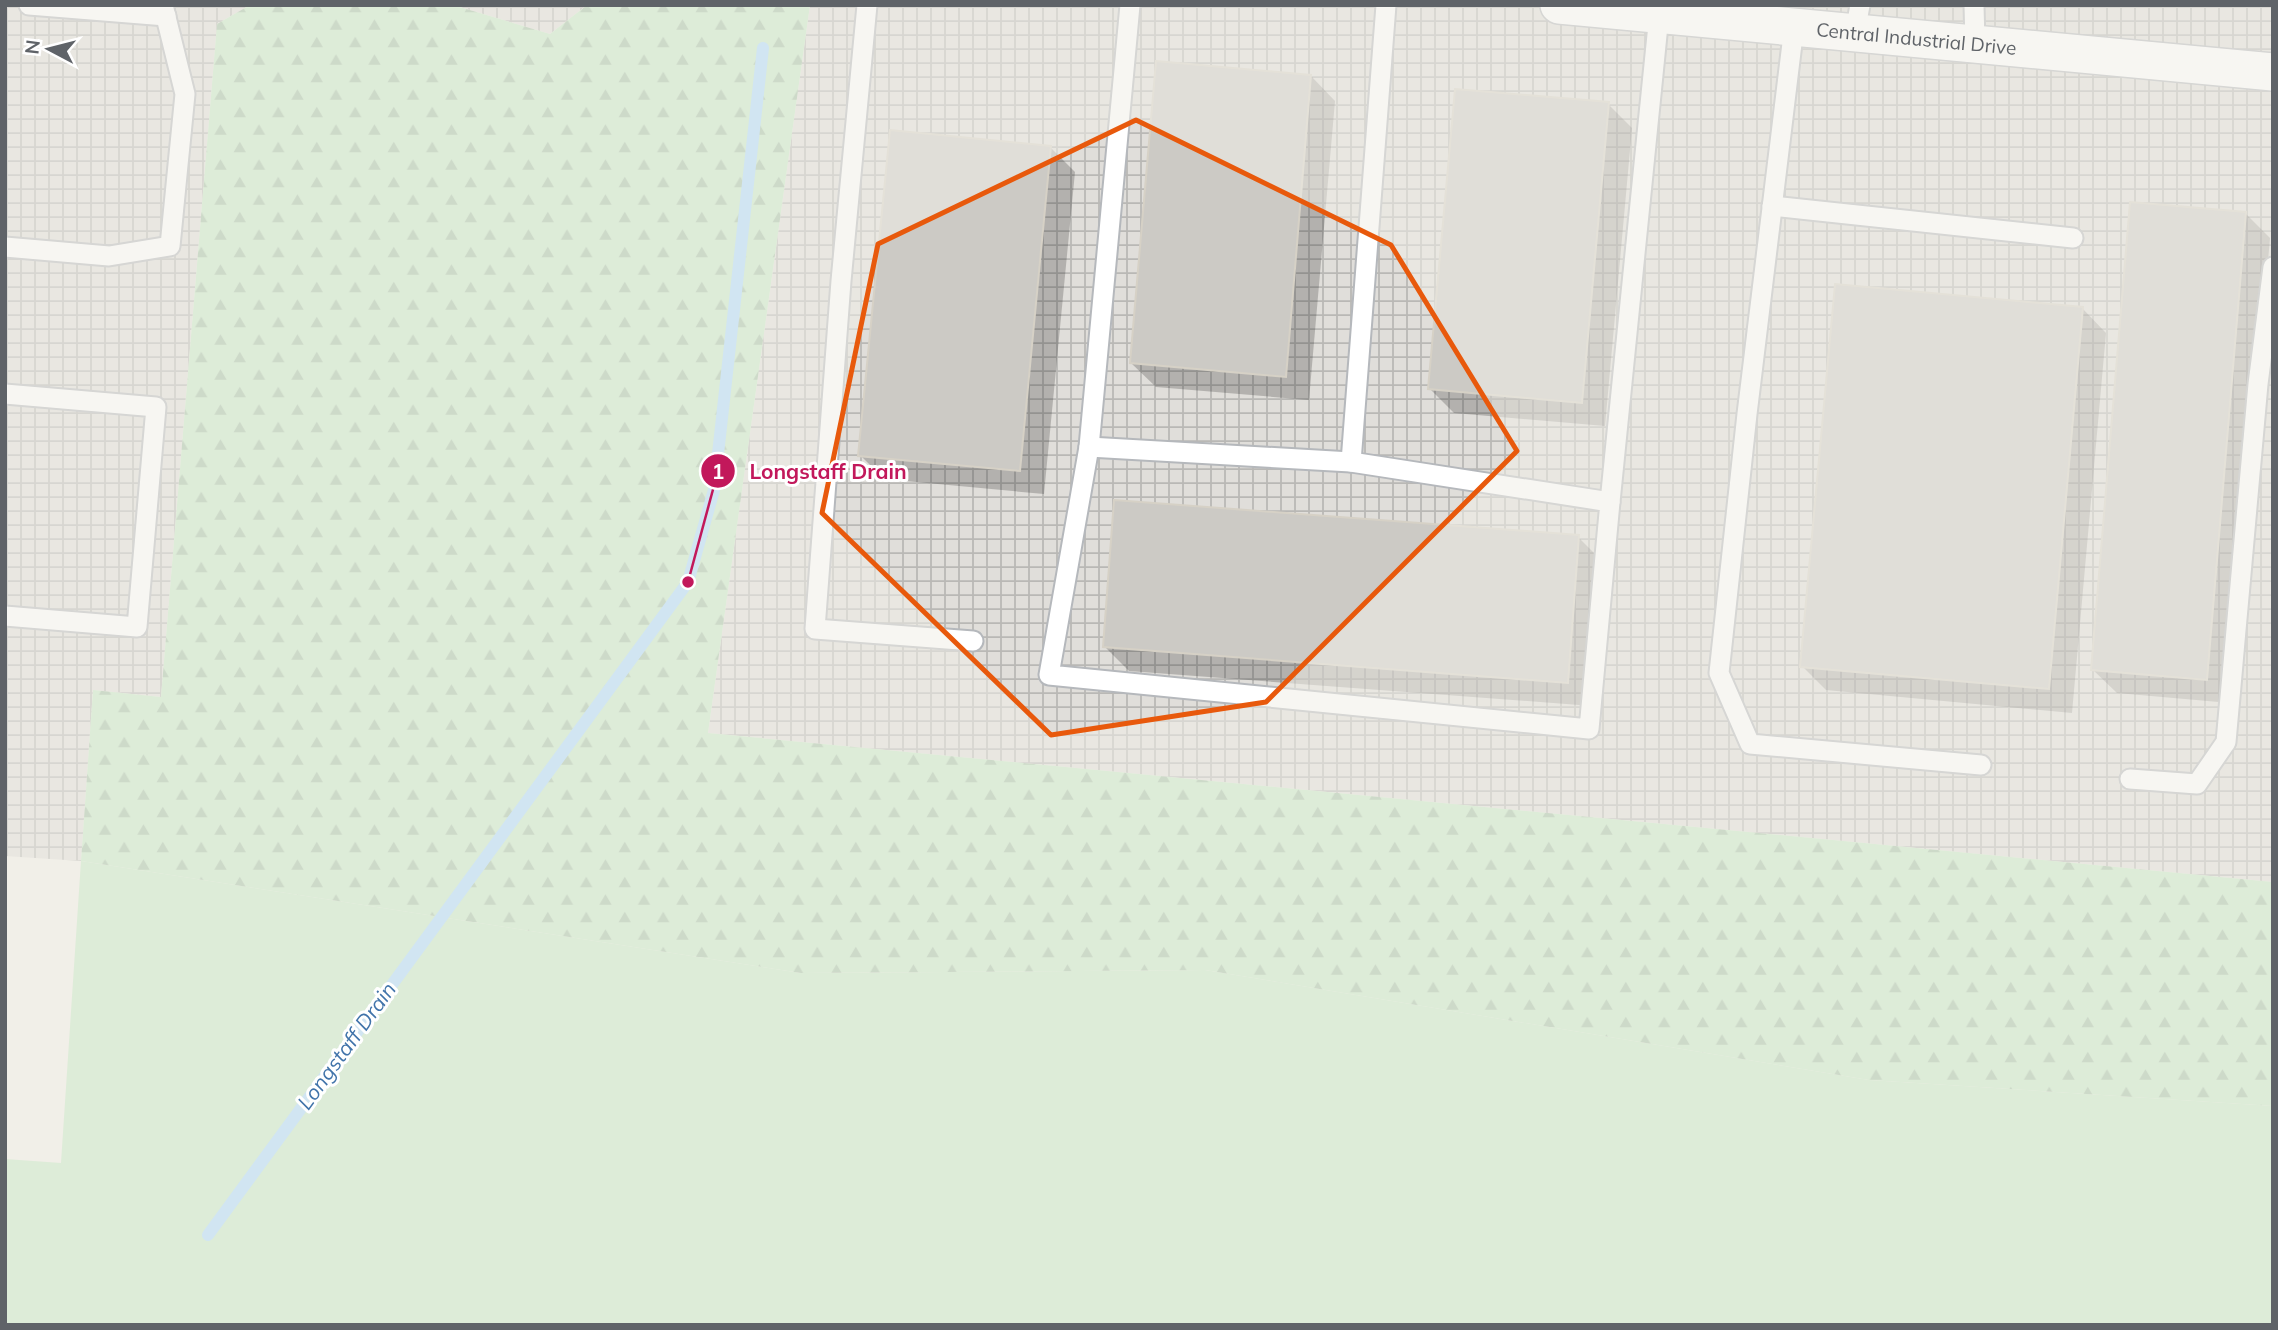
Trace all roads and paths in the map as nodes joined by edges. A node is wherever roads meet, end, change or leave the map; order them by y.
1 (29, 5) edge
2 (867, 5) edge
3 (1130, 5) edge
4 (1386, 5) edge
5 (1559, 5) edge
6 (1974, 5) edge
7 (164, 10) edge
8 (1659, 15) junction
9 (1857, 19) edge
10 (1794, 27) junction
11 (1975, 44) junction
12 (2273, 72) edge
13 (1772, 206) junction
14 (2073, 238) dead end
15 (5, 247) edge
16 (2273, 267) edge
17 (5, 394) edge
18 (1089, 447) junction
19 (1351, 462) junction
20 (1610, 502) junction
21 (5, 616) edge
22 (973, 641) dead end
23 (1981, 765) dead end
24 (2130, 779) dead end

1 - 7 lane
2 - 22 lane
3 - 18 lane
4 - 19 lane
5 - 8 street, Central Industrial Drive
6 - 11 lane
7 - 15 lane
8 - 10 street, Central Industrial Drive
8 - 20 lane
9 - 10 street, Central Industrial Drive
9 - 11 street, Central Industrial Drive
10 - 13 lane
11 - 12 street, Central Industrial Drive
13 - 14 lane
13 - 23 lane
16 - 24 lane
17 - 21 lane
18 - 19 lane
18 - 20 lane
19 - 20 lane

